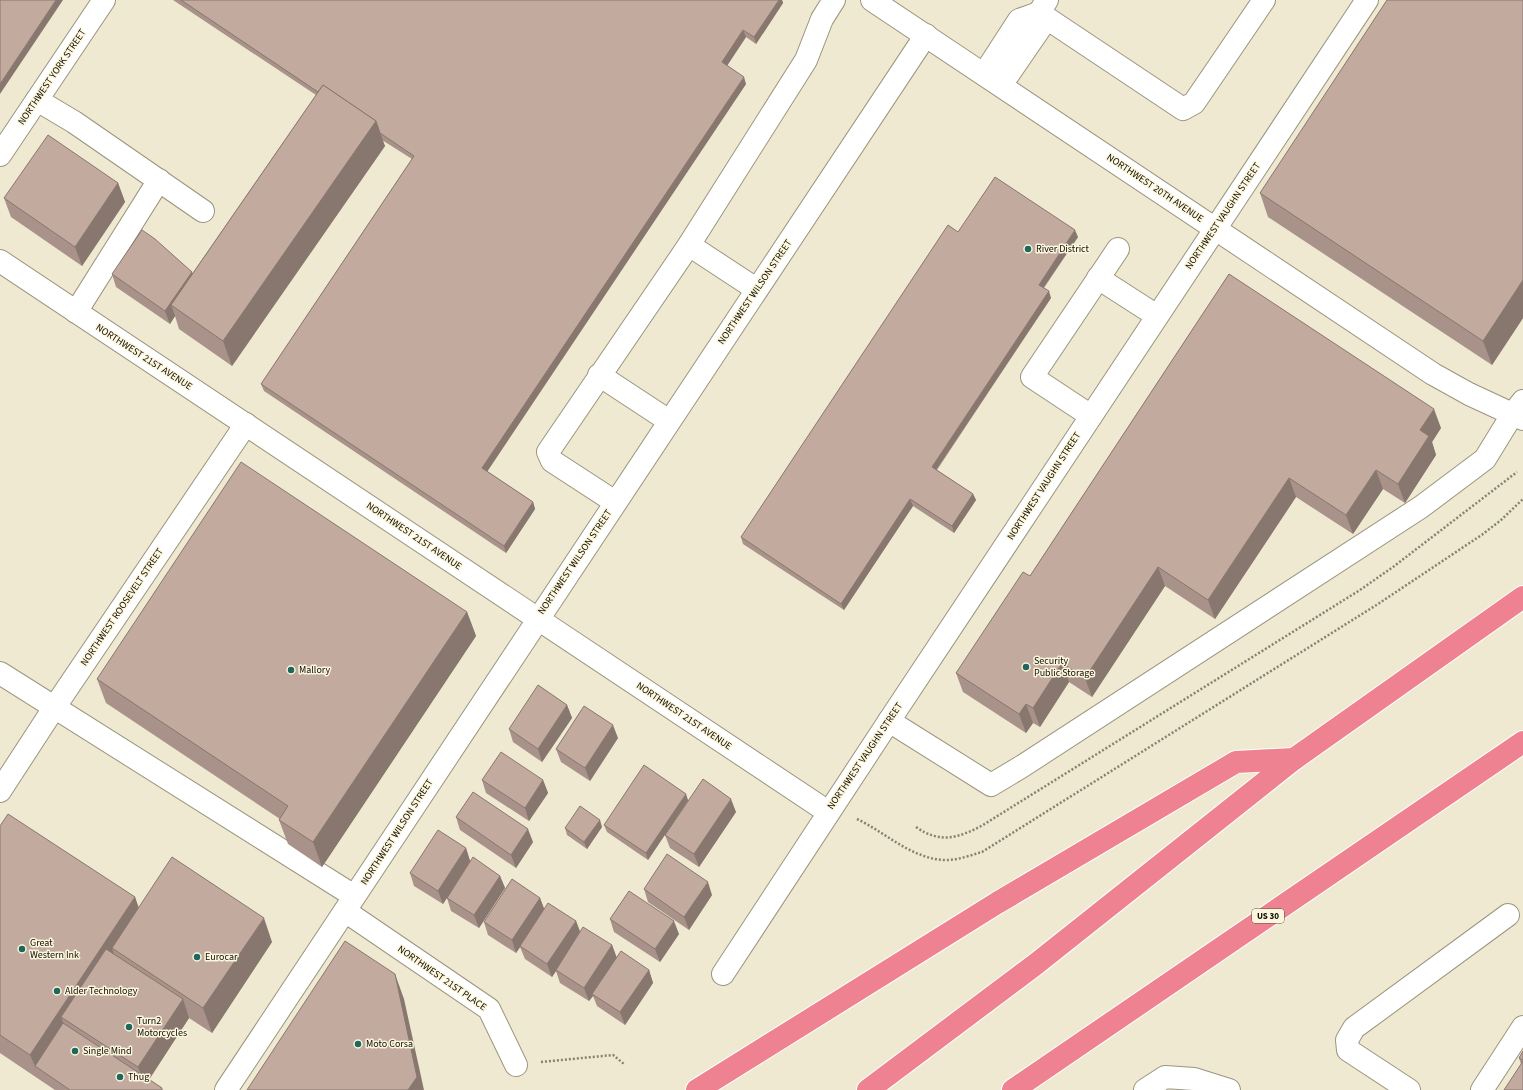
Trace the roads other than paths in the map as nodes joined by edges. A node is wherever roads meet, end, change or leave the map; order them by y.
1 (104, 0) edge
2 (834, 0) edge
3 (872, 0) edge
4 (1264, 0) edge
5 (1367, 0) edge
6 (1043, 6) edge
7 (926, 35) junction
8 (993, 80) junction
9 (37, 100) junction
10 (0, 155) edge
11 (159, 180) junction
12 (203, 211) dead end
13 (1216, 228) junction
14 (689, 245) junction
15 (1118, 249) dead end
16 (0, 261) edge
17 (1098, 278) junction
18 (756, 289) junction
19 (76, 312) junction
20 (1157, 316) junction
21 (599, 374) junction
22 (1519, 411) edge
23 (1091, 416) junction
24 (669, 421) junction
25 (246, 424) junction
26 (615, 502) junction
27 (1523, 597) edge
28 (538, 619) junction
29 (0, 673) edge
30 (54, 708) junction
31 (889, 721) junction
32 (1523, 742) edge
33 (1294, 758) junction
34 (0, 792) edge
35 (828, 812) junction
36 (349, 904) junction
37 (1508, 915) dead end
38 (723, 974) dead end
39 (1523, 1027) edge
40 (516, 1065) road end
41 (226, 1090) edge
42 (697, 1090) edge
43 (868, 1090) edge
44 (1013, 1090) edge
45 (1145, 1090) edge
46 (1229, 1090) edge
47 (1409, 1090) edge
48 (1482, 1090) edge

1 - 9 street, NORTHWEST YORK STREET
2 - 14 street
3 - 7 street, NORTHWEST 20TH AVENUE
4 - 6 street
5 - 13 street, NORTHWEST VAUGHN STREET
6 - 8 street
7 - 8 street, NORTHWEST 20TH AVENUE
7 - 18 street, NORTHWEST WILSON STREET
8 - 13 street, NORTHWEST 20TH AVENUE
9 - 10 street, NORTHWEST YORK STREET
9 - 11 street
11 - 12 street
11 - 19 street
13 - 20 street, NORTHWEST VAUGHN STREET
13 - 22 street, NORTHWEST 20TH AVENUE
14 - 18 street
14 - 21 street
15 - 17 street
16 - 19 street, NORTHWEST 21ST AVENUE
17 - 20 street
17 - 23 street
18 - 24 street, NORTHWEST WILSON STREET
19 - 25 street, NORTHWEST 21ST AVENUE
20 - 23 street, NORTHWEST VAUGHN STREET
21 - 24 street
21 - 26 street
22 - 31 street
23 - 31 street, NORTHWEST VAUGHN STREET
24 - 26 street, NORTHWEST WILSON STREET
25 - 28 street, NORTHWEST 21ST AVENUE
25 - 30 street, NORTHWEST ROOSEVELT STREET
26 - 28 street, NORTHWEST WILSON STREET
27 - 33 highway
28 - 35 street, NORTHWEST 21ST AVENUE
28 - 36 street, NORTHWEST WILSON STREET
29 - 30 street, NORTHWEST 21ST PLACE
30 - 34 street, NORTHWEST ROOSEVELT STREET
30 - 36 street, NORTHWEST 21ST PLACE
31 - 35 street, NORTHWEST VAUGHN STREET
32 - 44 highway, US 30
33 - 42 highway
33 - 43 highway
35 - 38 street, NORTHWEST VAUGHN STREET
36 - 40 street, NORTHWEST 21ST PLACE
36 - 41 street, NORTHWEST WILSON STREET
37 - 47 street
39 - 48 street
45 - 46 street

